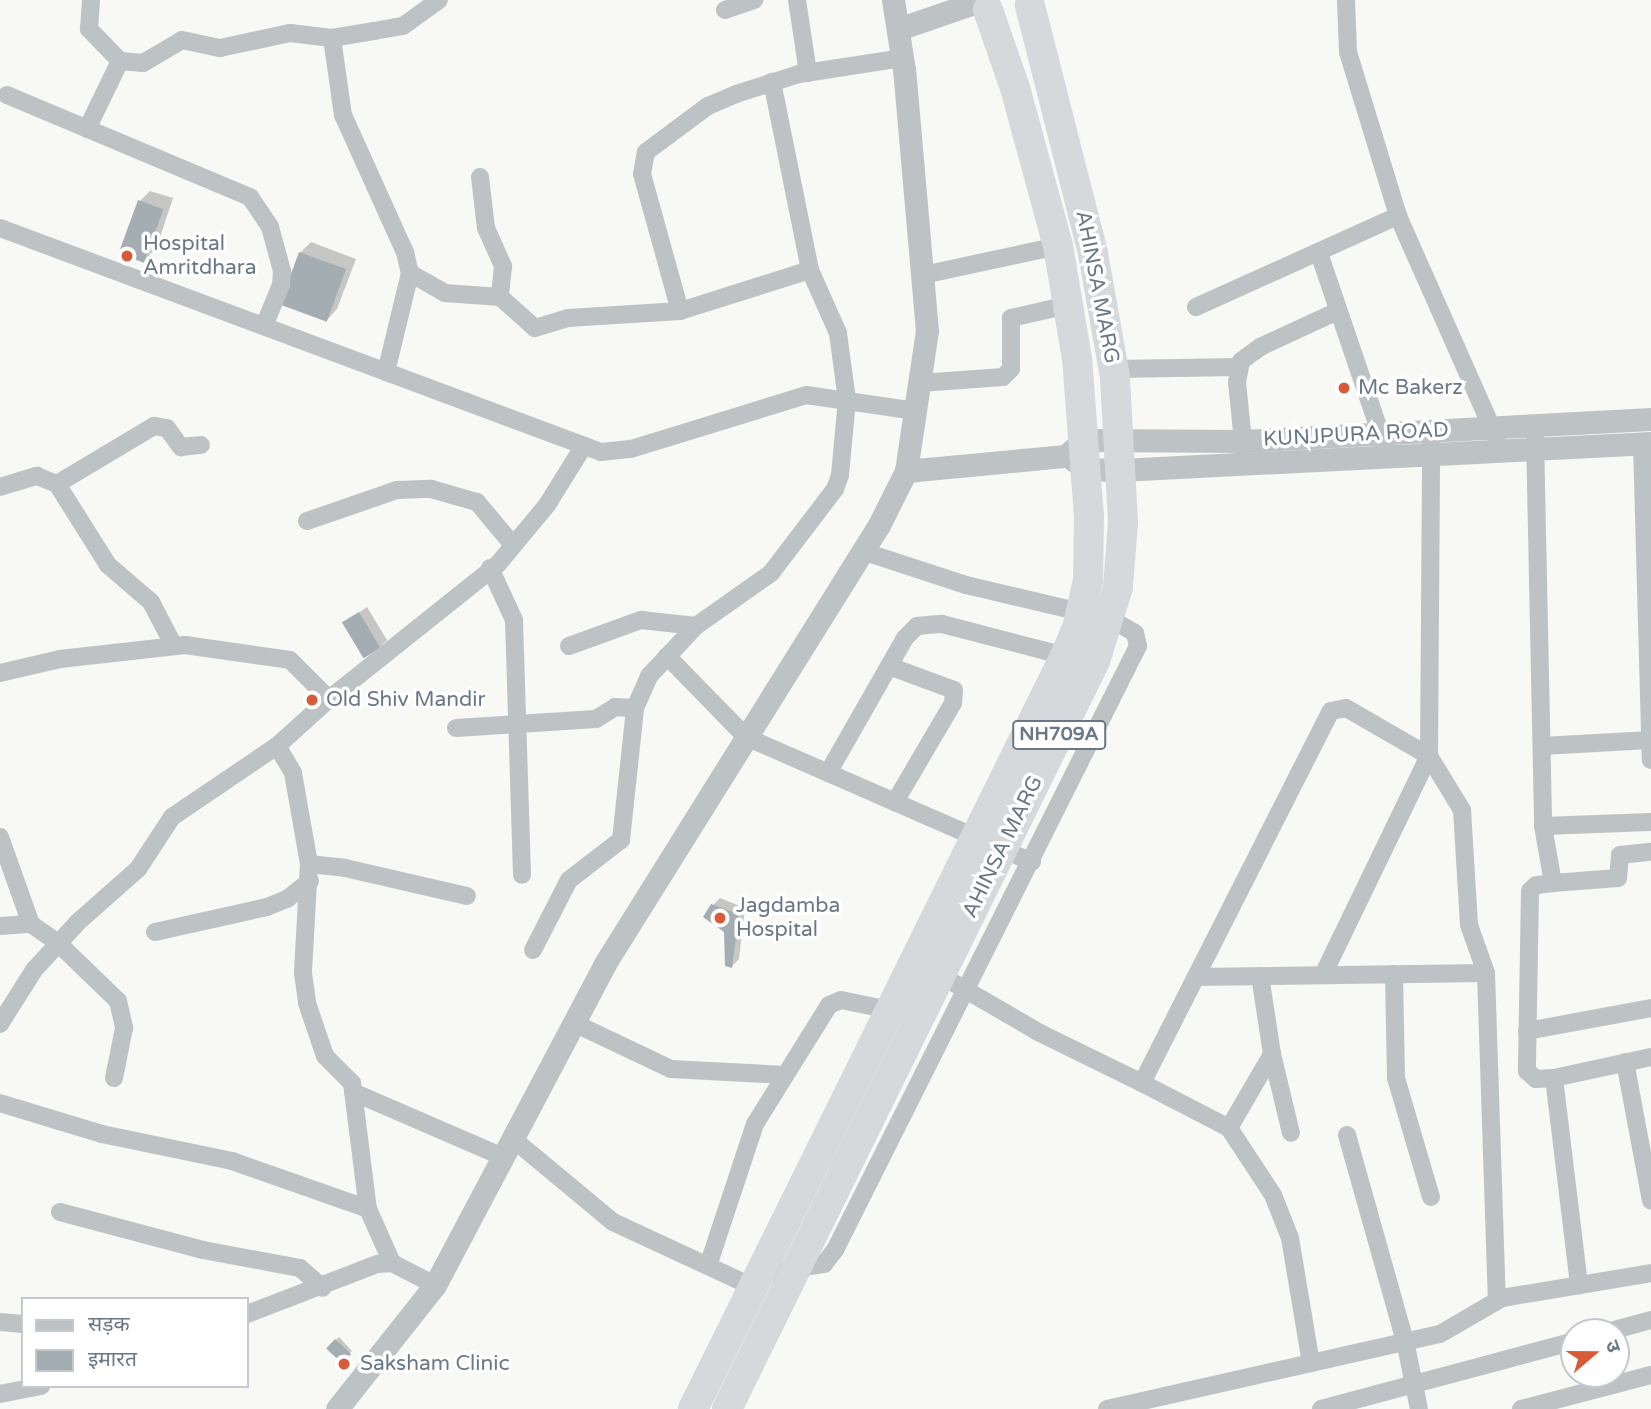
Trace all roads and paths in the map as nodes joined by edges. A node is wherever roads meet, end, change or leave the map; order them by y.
1 (91, 0) edge
2 (439, 0) edge
3 (754, 0) edge
4 (797, 0) edge
5 (893, 0) edge
6 (1346, 0) edge
7 (1031, 2) edge
8 (982, 3) edge
9 (725, 10) dead end
10 (898, 29) junction
11 (332, 38) junction
12 (902, 58) junction
13 (120, 61) junction
14 (808, 73) junction
15 (772, 82) junction
16 (7, 95) dead end
17 (87, 129) junction
18 (480, 177) dead end
19 (1398, 216) junction
20 (0, 228) edge
21 (1058, 246) junction
22 (1319, 253) junction
23 (810, 270) junction
24 (410, 273) junction
25 (923, 275) junction
26 (500, 297) junction
27 (1068, 305) junction
28 (1196, 307) dead end
29 (680, 311) junction
30 (1338, 311) junction
31 (264, 326) junction
32 (1239, 367) junction
33 (1114, 369) junction
34 (386, 372) junction
35 (920, 383) junction
36 (846, 400) junction
37 (916, 411) junction
38 (1651, 419) edge
39 (1535, 426) junction
40 (1493, 428) junction
41 (1430, 431) junction
42 (1380, 434) junction
43 (1243, 441) junction
44 (1646, 444) edge
45 (201, 445) dead end
46 (583, 447) junction
47 (1535, 450) junction
48 (1502, 451) junction
49 (1078, 455) junction
50 (1431, 455) junction
51 (1119, 457) junction
52 (1389, 457) junction
53 (906, 471) junction
54 (57, 484) junction
55 (0, 487) edge
56 (307, 521) dead end
57 (513, 545) junction
58 (862, 551) junction
59 (490, 568) junction
60 (1095, 615) junction
61 (696, 625) junction
62 (173, 645) junction
63 (569, 646) dead end
64 (667, 656) junction
65 (1065, 656) junction
66 (889, 666) junction
67 (0, 673) edge
68 (329, 699) junction
69 (635, 708) junction
70 (456, 728) dead end
71 (519, 728) junction
72 (746, 737) junction
73 (1650, 740) edge
74 (277, 746) junction
75 (1542, 746) junction
76 (1429, 756) junction
77 (1651, 760) edge
78 (828, 773) junction
79 (895, 802) junction
80 (1651, 822) edge
81 (1543, 826) junction
82 (0, 837) edge
83 (990, 843) junction
84 (1651, 852) edge
85 (1032, 862) junction
86 (309, 872) junction
87 (522, 875) dead end
88 (1553, 883) junction
89 (467, 896) dead end
90 (31, 924) junction
91 (0, 926) edge
92 (155, 932) dead end
93 (58, 943) junction
94 (533, 950) dead end
95 (1486, 973) junction
96 (1394, 974) junction
97 (940, 975) junction
98 (1323, 975) junction
99 (1260, 976) junction
100 (1196, 977) junction
101 (966, 990) junction
102 (1651, 1009) edge
103 (890, 1010) junction
104 (574, 1023) junction
105 (0, 1024) edge
106 (1527, 1031) junction
107 (1272, 1054) junction
108 (1651, 1057) edge
109 (1625, 1062) junction
110 (785, 1075) junction
111 (114, 1078) dead end
112 (1554, 1078) junction
113 (1142, 1083) junction
114 (354, 1092) junction
115 (0, 1103) edge
116 (1229, 1128) junction
117 (1291, 1133) dead end
118 (1347, 1135) dead end
119 (508, 1148) junction
120 (1431, 1197) dead end
121 (1651, 1201) edge
122 (368, 1209) junction
123 (60, 1212) dead end
124 (392, 1263) junction
125 (709, 1263) junction
126 (795, 1272) junction
127 (1651, 1273) edge
128 (756, 1280) junction
129 (435, 1285) junction
130 (1579, 1285) junction
131 (323, 1288) junction
132 (1497, 1301) junction
133 (248, 1314) edge
134 (1651, 1320) edge
135 (0, 1322) edge
136 (21, 1324) edge
137 (1630, 1326) edge
138 (1405, 1341) junction
139 (1560, 1345) edge
140 (1311, 1363) junction
141 (1651, 1375) edge
142 (1412, 1384) junction
143 (31, 1388) edge
144 (0, 1394) edge
145 (337, 1409) edge
146 (693, 1409) edge
147 (727, 1409) edge
148 (1107, 1409) edge
149 (1321, 1409) edge
150 (1419, 1409) edge
151 (1521, 1409) edge

1 - 13 street
2 - 11 street
3 - 9 street
4 - 14 street
5 - 10 street
6 - 19 street
7 - 8 highway, NH709A
7 - 33 highway, AHINSA MARG / NH709A
8 - 10 street
8 - 21 highway, AHINSA MARG / NH709A
10 - 12 street
11 - 13 street
11 - 24 street
12 - 14 street
12 - 25 street
13 - 17 street
14 - 15 street
15 - 23 street
15 - 29 street
16 - 17 street
17 - 31 street
18 - 26 street
19 - 22 street
19 - 40 street
20 - 31 street
21 - 25 street
21 - 27 highway, AHINSA MARG / NH709A
22 - 28 street
22 - 30 street
23 - 29 street
23 - 36 street
24 - 26 street
24 - 34 street
25 - 35 street
26 - 29 street
27 - 35 street
27 - 49 highway, AHINSA MARG / NH709A
30 - 32 street
30 - 42 street
31 - 34 street
32 - 33 street
32 - 43 street
33 - 51 highway, AHINSA MARG / NH709A
34 - 46 street
35 - 37 street
36 - 37 street
36 - 46 street
36 - 61 street
37 - 53 street
38 - 39 street, KUNJPURA ROAD
39 - 40 street, KUNJPURA ROAD
39 - 47 street
40 - 41 street, KUNJPURA ROAD
40 - 48 street
41 - 42 street, KUNJPURA ROAD
41 - 50 street
42 - 43 street, KUNJPURA ROAD
42 - 52 street
43 - 51 street, KUNJPURA ROAD
44 - 47 street
44 - 73 street
45 - 54 street
46 - 57 street
47 - 48 street
47 - 75 street
48 - 50 street
49 - 51 street
49 - 53 street
49 - 60 highway, AHINSA MARG / NH709A
50 - 52 street
50 - 76 street
51 - 52 street
51 - 60 highway, AHINSA MARG / NH709A
53 - 58 street
54 - 55 street
54 - 62 street
56 - 57 street
57 - 59 street
58 - 60 street
58 - 72 street
59 - 68 street
59 - 71 street
60 - 65 highway, AHINSA MARG / NH709A
60 - 83 highway, AHINSA MARG / NH709A
60 - 85 street
61 - 63 street
61 - 64 street
62 - 67 street
62 - 68 street
64 - 69 street
64 - 72 street
65 - 66 street
65 - 83 highway, AHINSA MARG / NH709A
66 - 78 street
66 - 79 street
68 - 74 street
69 - 71 street
69 - 94 street
70 - 71 street
71 - 87 street
72 - 78 street
72 - 104 street
73 - 75 street
73 - 77 street
74 - 86 street
74 - 93 street
75 - 81 street
76 - 95 street
76 - 98 street
76 - 100 street
78 - 79 street
79 - 83 street
80 - 81 street
81 - 88 street
82 - 90 street
83 - 85 street
83 - 97 highway, AHINSA MARG / NH709A
83 - 103 highway, AHINSA MARG / NH709A
84 - 88 street
85 - 101 street
86 - 89 street
86 - 92 street
86 - 114 street
88 - 106 street
90 - 91 street
90 - 93 street
93 - 105 street
93 - 111 street
95 - 96 street
95 - 132 street
96 - 98 street
96 - 120 street
97 - 101 street
97 - 126 highway, AHINSA MARG / NH709A
98 - 99 street
99 - 100 street
99 - 107 street
100 - 113 street
101 - 113 street
101 - 126 street
102 - 106 street
103 - 110 street
103 - 128 highway, AHINSA MARG / NH709A
104 - 110 street
104 - 119 street
106 - 112 street
107 - 116 street
107 - 117 street
108 - 109 street
109 - 112 street
109 - 121 street
110 - 125 street
112 - 130 street
113 - 116 street
114 - 119 street
114 - 122 street
115 - 122 street
116 - 140 street
118 - 138 street
119 - 125 street
119 - 129 street
122 - 124 street
123 - 131 street
124 - 129 street
124 - 131 street
125 - 128 street
126 - 128 street
126 - 147 highway, AHINSA MARG / NH709A
127 - 130 street
128 - 146 highway, AHINSA MARG / NH709A
129 - 145 street
130 - 132 street
131 - 133 street
132 - 138 street
134 - 137 street
135 - 136 street
138 - 140 street
138 - 142 street
139 - 142 street
140 - 148 street
141 - 151 street
142 - 149 street
142 - 150 street
143 - 144 street

